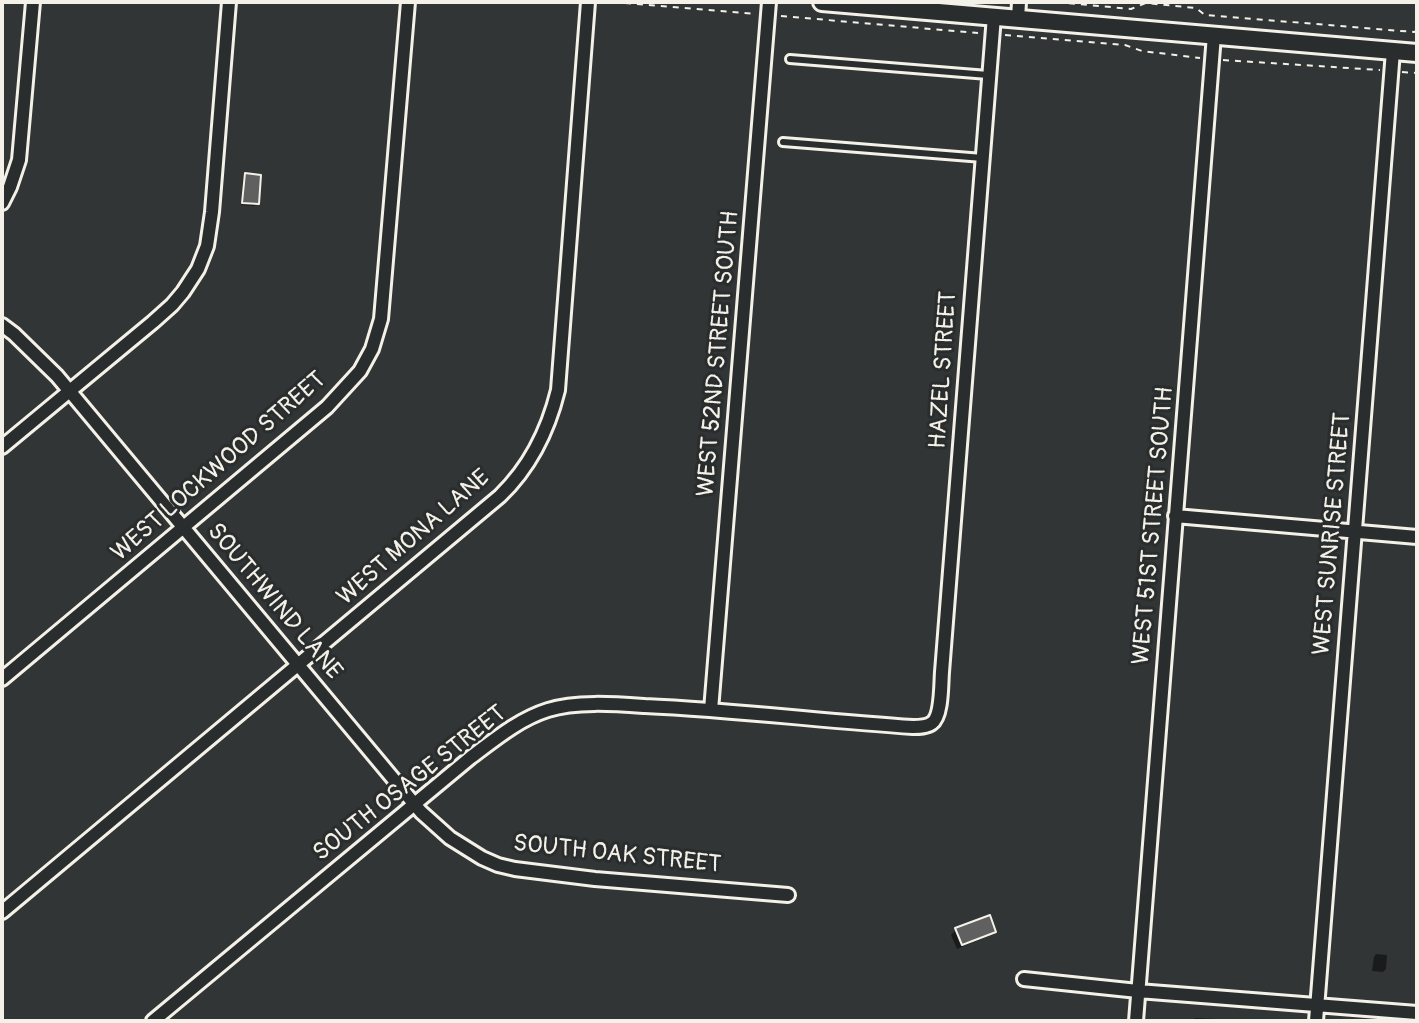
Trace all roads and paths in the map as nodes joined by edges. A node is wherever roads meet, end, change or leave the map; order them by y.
1 (33, 2) edge
2 (229, 2) edge
3 (408, 2) edge
4 (588, 2) edge
5 (613, 2) edge
6 (822, 2) edge
7 (1057, 2) edge
8 (769, 9) edge
9 (1019, 10) edge
10 (994, 16) junction
11 (1417, 31) edge
12 (992, 34) junction
13 (1214, 35) junction
14 (1393, 51) junction
15 (1417, 53) edge
16 (790, 59) dead end
17 (1212, 59) junction
18 (1391, 71) junction
19 (1417, 73) edge
20 (988, 75) junction
21 (783, 142) dead end
22 (983, 158) junction
23 (2, 203) edge
24 (2, 325) edge
25 (69, 390) junction
26 (2, 447) edge
27 (1176, 516) junction
28 (184, 527) junction
29 (1355, 532) junction
30 (1417, 537) edge
31 (299, 666) junction
32 (2, 679) edge
33 (711, 710) junction
34 (931, 724) joint
35 (414, 804) junction
36 (788, 895) dead end
37 (2, 912) edge
38 (1024, 979) dead end
39 (1138, 991) junction
40 (1317, 1005) junction
41 (1417, 1013) edge
42 (153, 1021) edge
43 (1136, 1021) edge
44 (1316, 1021) edge

1 - 23 street
2 - 25 street
3 - 28 street, WEST LOCKWOOD STREET
4 - 31 street, WEST MONA LANE
5 - 8 path
6 - 10 street
7 - 11 path
8 - 12 path
8 - 33 street, WEST 52ND STREET SOUTH
9 - 10 street
9 - 13 street
10 - 12 street, HAZEL STREET
12 - 17 path
12 - 20 street, HAZEL STREET
13 - 14 street
13 - 17 street, WEST 51ST STREET SOUTH
14 - 15 street
14 - 18 street, WEST SUNRISE STREET
16 - 20 lane
17 - 18 path
17 - 27 street, WEST 51ST STREET SOUTH
18 - 19 path
18 - 29 street, WEST SUNRISE STREET
20 - 22 street, HAZEL STREET
21 - 22 lane
22 - 34 street, HAZEL STREET
24 - 25 street, SOUTHWIND LANE
25 - 26 street
25 - 28 street, SOUTHWIND LANE
27 - 29 street
27 - 39 street, WEST 51ST STREET SOUTH
28 - 31 street, SOUTHWIND LANE
28 - 32 street, WEST LOCKWOOD STREET
29 - 30 street
29 - 40 street, WEST SUNRISE STREET
31 - 35 street, SOUTHWIND LANE
31 - 37 street, WEST MONA LANE
33 - 34 street, SOUTH OSAGE STREET
33 - 35 street, SOUTH OSAGE STREET
35 - 36 street, SOUTH OAK STREET
35 - 42 street, SOUTH OSAGE STREET
38 - 39 street
39 - 40 street
39 - 43 street, WEST 51ST STREET SOUTH
40 - 41 street
40 - 44 street, WEST SUNRISE STREET

